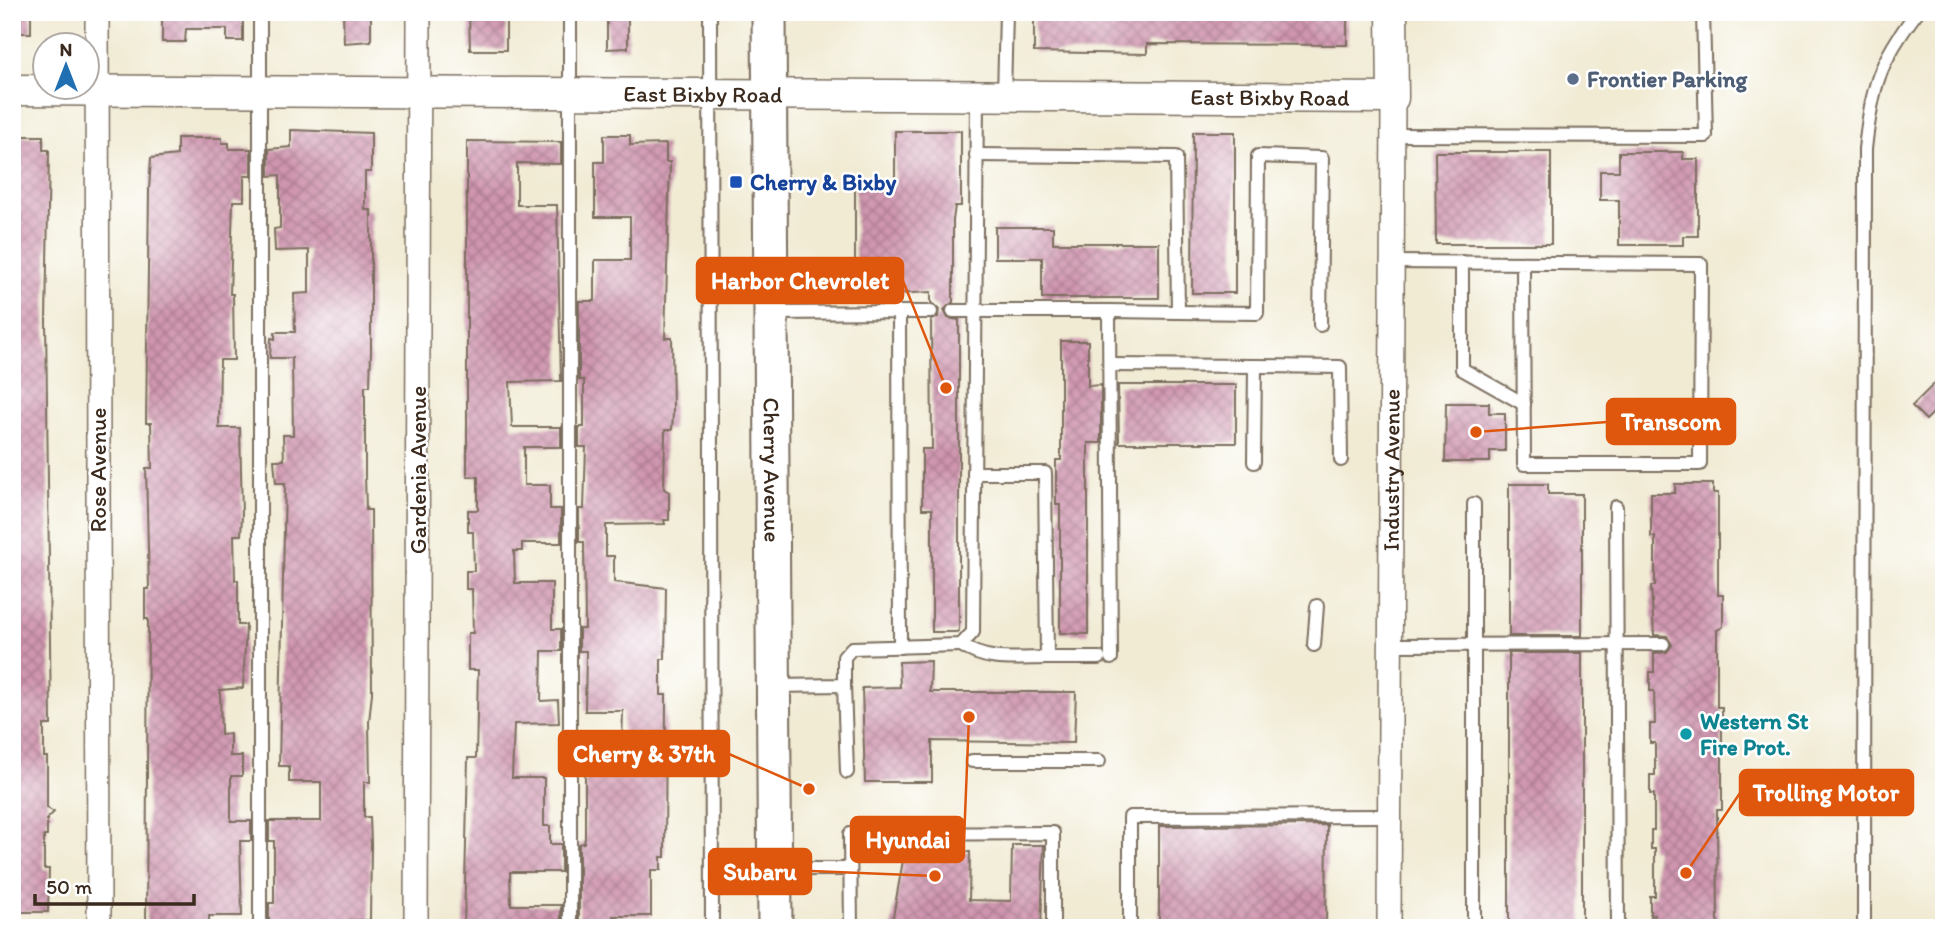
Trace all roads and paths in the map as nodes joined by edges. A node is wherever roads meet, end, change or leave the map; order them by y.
1 (97, 12) edge
2 (260, 12) edge
3 (419, 12) edge
4 (570, 12) edge
5 (710, 12) edge
6 (769, 12) edge
7 (1006, 12) edge
8 (1392, 12) edge
9 (1703, 12) edge
10 (1917, 12) edge
11 (97, 32) edge
12 (12, 90) edge
13 (32, 90) edge
14 (102, 91) edge
15 (419, 91) junction
16 (260, 92) junction
17 (570, 92) junction
18 (768, 92) junction
19 (709, 93) junction
20 (991, 96) junction
21 (1393, 98) junction
22 (97, 102) edge
23 (1393, 135) junction
24 (976, 155) junction
25 (1392, 262) junction
26 (1462, 262) junction
27 (1523, 263) junction
28 (953, 311) dead end
29 (975, 311) junction
30 (1109, 311) junction
31 (899, 312) junction
32 (931, 312) dead end
33 (1178, 312) junction
34 (772, 313) junction
35 (1320, 325) dead end
36 (1110, 365) junction
37 (1255, 366) junction
38 (1524, 404) junction
39 (1340, 460) dead end
40 (1254, 462) dead end
41 (974, 473) junction
42 (1474, 504) dead end
43 (1616, 508) dead end
44 (1317, 606) dead end
45 (1616, 644) junction
46 (1663, 644) dead end
47 (961, 645) junction
48 (1314, 645) dead end
49 (1390, 645) junction
50 (1474, 645) junction
51 (900, 647) junction
52 (1047, 658) junction
53 (844, 685) junction
54 (774, 686) junction
55 (972, 761) dead end
56 (1099, 761) dead end
57 (847, 772) dead end
58 (1390, 816) junction
59 (774, 869) junction
60 (850, 869) junction
61 (99, 928) edge
62 (260, 928) edge
63 (416, 928) edge
64 (570, 928) edge
65 (712, 928) edge
66 (775, 928) edge
67 (851, 928) edge
68 (1053, 928) edge
69 (1130, 928) edge
70 (1389, 928) edge
71 (1474, 928) edge
72 (1618, 928) edge
73 (1864, 928) edge

1 - 11 street, Rose Avenue
2 - 16 lane
3 - 15 street, Gardenia Avenue
4 - 17 lane
5 - 19 lane
6 - 18 main road, Cherry Avenue
7 - 20 lane
8 - 21 street, Industry Avenue
9 - 23 lane
10 - 73 lane
12 - 13 street, East Bixby Road
14 - 16 street, East Bixby Road
15 - 16 street, East Bixby Road
15 - 17 street, East Bixby Road
15 - 63 street, Gardenia Avenue
16 - 62 lane
17 - 19 street, East Bixby Road
17 - 64 lane
18 - 19 street, East Bixby Road
18 - 20 street, East Bixby Road
18 - 34 main road, Cherry Avenue
19 - 65 lane
20 - 21 street, East Bixby Road
20 - 24 lane
21 - 23 street, Industry Avenue
22 - 61 street, Rose Avenue
23 - 25 street, Industry Avenue
24 - 29 lane
24 - 33 lane
25 - 26 lane
25 - 49 street, Industry Avenue
26 - 27 lane
26 - 38 lane
27 - 38 lane
27 - 38 lane
28 - 29 lane
29 - 30 lane
29 - 41 lane
30 - 33 lane
30 - 36 lane
31 - 32 lane
31 - 34 lane
31 - 51 lane
33 - 35 lane
34 - 54 main road, Cherry Avenue
36 - 37 lane
36 - 52 lane
37 - 39 lane
37 - 40 lane
41 - 47 lane
41 - 52 lane
42 - 50 lane
43 - 45 lane
44 - 48 lane
45 - 46 lane
45 - 50 lane
45 - 72 lane
47 - 51 lane
47 - 52 lane
49 - 50 lane
49 - 58 street, Industry Avenue
50 - 71 lane
51 - 53 lane
53 - 54 lane
53 - 57 lane
54 - 59 main road, Cherry Avenue
55 - 56 lane
58 - 69 lane
58 - 70 street, Industry Avenue
59 - 60 lane
59 - 66 main road, Cherry Avenue
60 - 67 lane
60 - 68 lane

